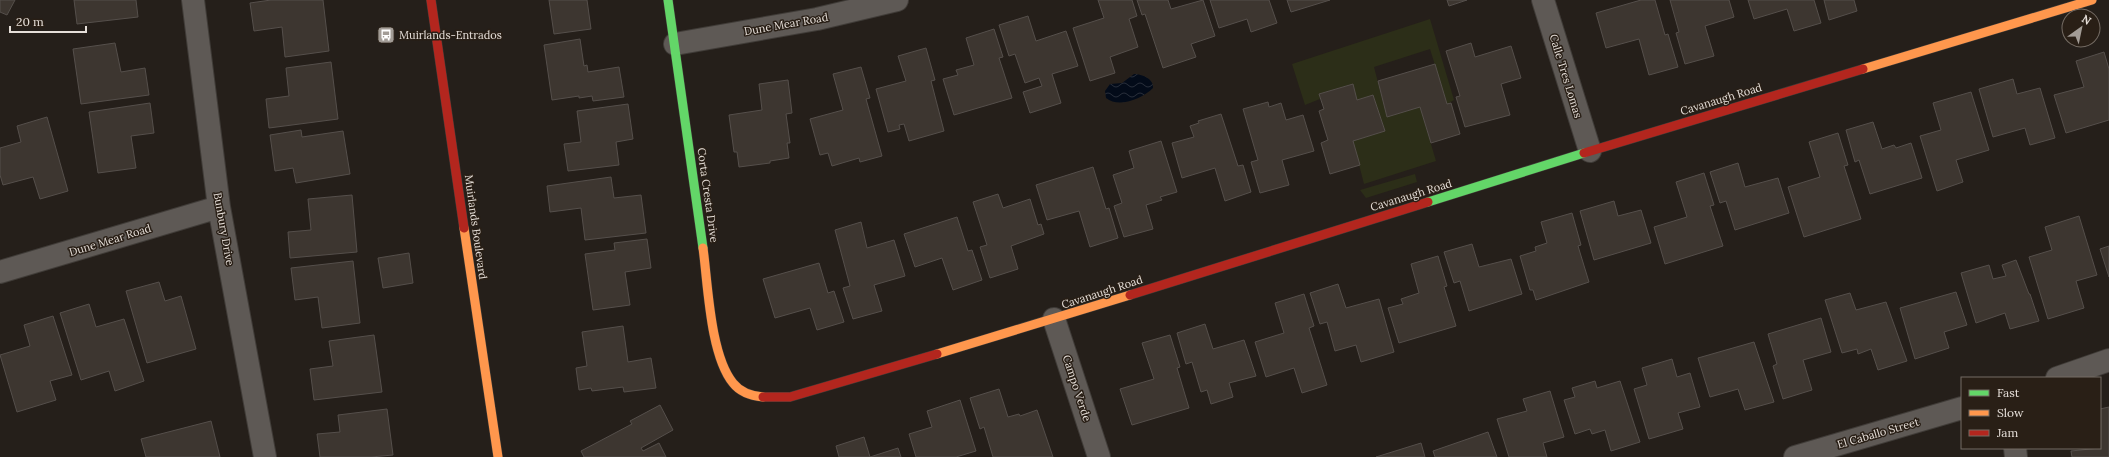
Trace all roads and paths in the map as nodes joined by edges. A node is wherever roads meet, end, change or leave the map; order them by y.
1 (194, 0) edge
2 (432, 0) edge
3 (668, 0) edge
4 (897, 0) edge
5 (1543, 0) edge
6 (2092, 0) edge
7 (675, 44) junction
8 (1590, 151) junction
9 (219, 207) junction
10 (0, 272) edge
11 (1054, 319) junction
12 (2109, 360) edge
13 (2060, 377) edge
14 (738, 388) joint
15 (1961, 408) edge
16 (264, 457) edge
17 (498, 457) edge
18 (1099, 457) edge
19 (1795, 457) edge

1 - 9 street, Bunbury Drive
2 - 17 street, Muirlands Boulevard
3 - 7 street, Corta Cresta Drive
4 - 7 street, Dune Mear Road
5 - 8 street, Calle Tres Lomas
6 - 8 street, Cavanaugh Road
7 - 14 street, Corta Cresta Drive
8 - 11 street, Cavanaugh Road
9 - 10 street, Dune Mear Road
9 - 16 street, Bunbury Drive
11 - 14 street, Cavanaugh Road
11 - 18 street, Campo Verde
12 - 13 street
15 - 19 street, El Caballo Street

